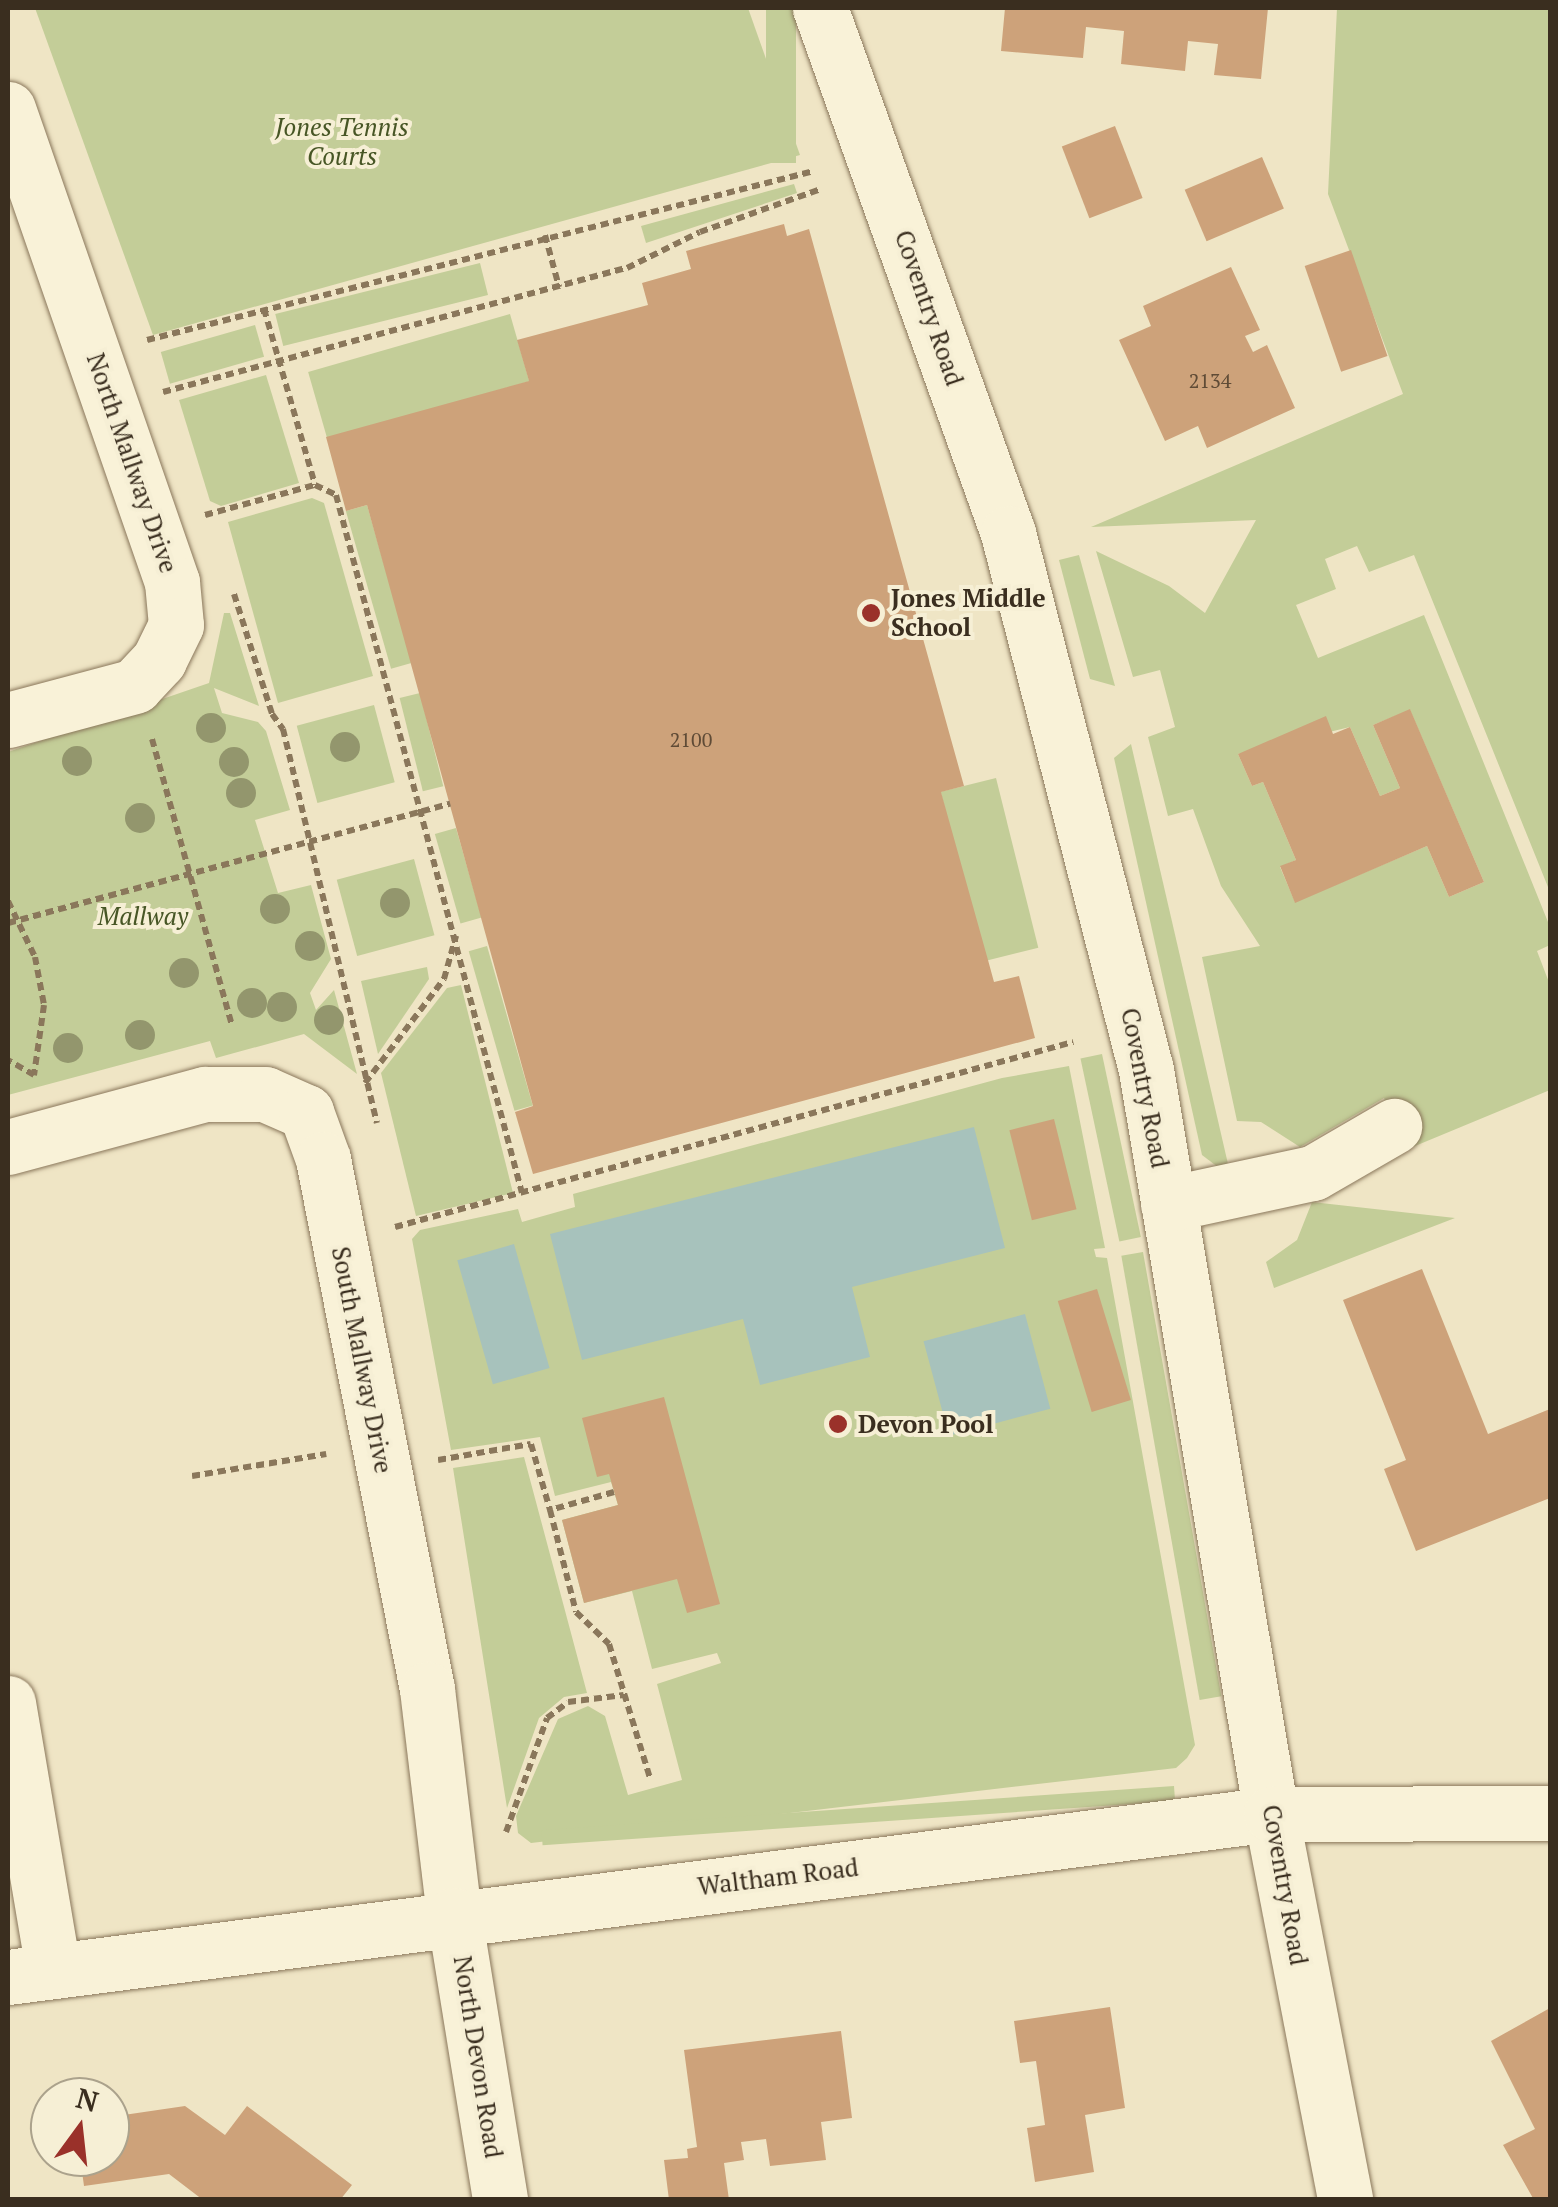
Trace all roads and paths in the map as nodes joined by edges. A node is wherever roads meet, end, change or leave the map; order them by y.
1 (820, 8) edge
2 (8, 109) edge
3 (814, 171) dead end
4 (821, 190) dead end
5 (545, 235) junction
6 (558, 286) junction
7 (264, 310) junction
8 (146, 340) dead end
9 (279, 360) junction
10 (161, 392) dead end
11 (315, 486) junction
12 (199, 516) dead end
13 (231, 584) dead end
14 (8, 720) edge
15 (151, 736) dead end
16 (450, 804) dead end
17 (424, 811) junction
18 (314, 841) junction
19 (190, 874) junction
20 (8, 901) edge
21 (20, 919) junction
22 (8, 923) edge
23 (456, 934) junction
24 (232, 1025) dead end
25 (1073, 1042) dead end
26 (8, 1060) edge
27 (365, 1083) junction
28 (377, 1122) dead end
29 (1394, 1126) dead end
30 (8, 1147) edge
31 (522, 1193) junction
32 (1168, 1204) junction
33 (395, 1227) dead end
34 (308, 1453) dead end
35 (438, 1460) dead end
36 (192, 1476) dead end
37 (614, 1492) dead end
38 (550, 1510) junction
39 (624, 1695) junction
40 (8, 1703) edge
41 (650, 1778) dead end
42 (1550, 1813) edge
43 (1271, 1814) junction
44 (506, 1832) dead end
45 (454, 1916) junction
46 (30, 1973) edge
47 (500, 2200) edge
48 (1345, 2200) edge

1 - 32 street, Coventry Road
2 - 14 street, North Mallway Drive
3 - 5 path
4 - 6 path
5 - 6 path
5 - 7 path
6 - 9 path
7 - 8 path
7 - 9 path
9 - 10 path
9 - 11 path
11 - 12 path
11 - 17 path
13 - 18 path
15 - 19 path
16 - 17 path
17 - 18 path
17 - 23 path
18 - 19 path
18 - 27 path
19 - 21 path
19 - 24 path
20 - 21 path
21 - 22 path
21 - 26 path
23 - 27 path
23 - 31 path
25 - 31 path
27 - 28 path
29 - 32 street
30 - 45 street, South Mallway Drive
31 - 33 path
32 - 43 street, Coventry Road
34 - 36 path
35 - 38 path
37 - 38 path
38 - 39 path
39 - 41 path
39 - 44 path
40 - 46 street
42 - 43 street, Waltham Road
43 - 45 street, Waltham Road
43 - 48 street, Coventry Road
45 - 46 street, Waltham Road
45 - 47 street, North Devon Road

